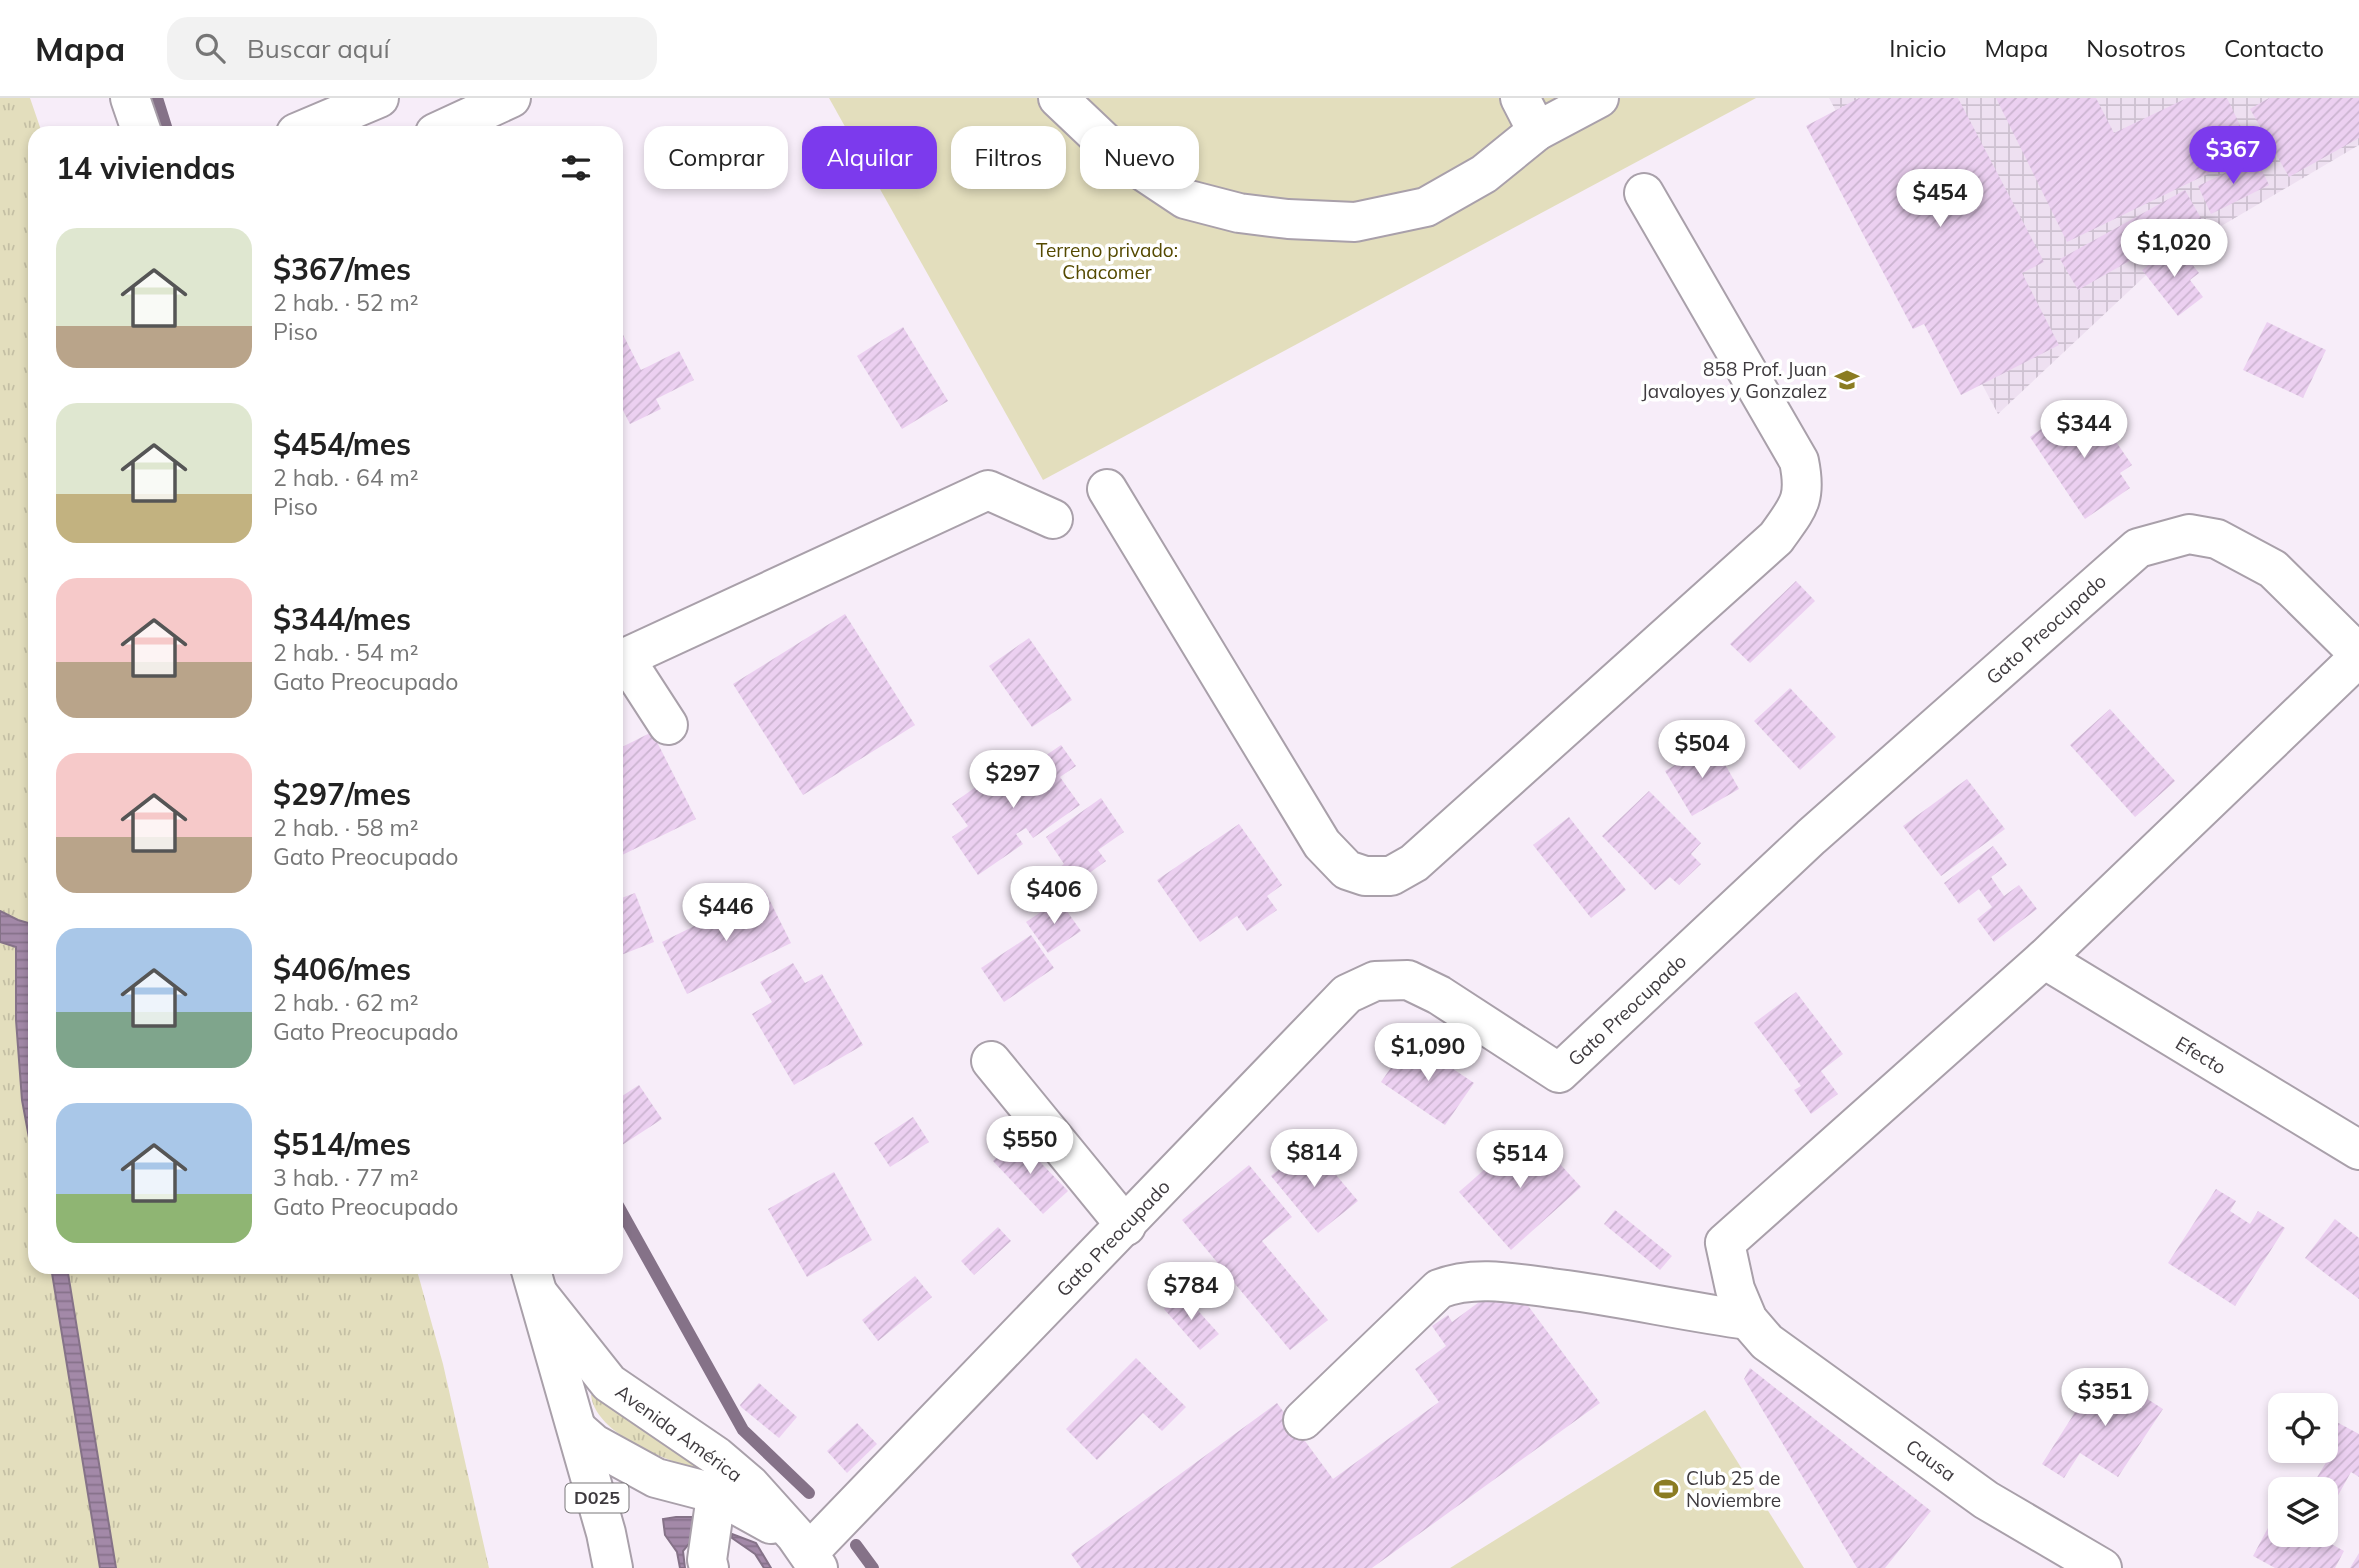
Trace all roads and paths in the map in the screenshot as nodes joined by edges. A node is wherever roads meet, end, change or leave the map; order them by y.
1 (130, 98) edge
2 (379, 98) edge
3 (511, 98) edge
4 (1058, 98) edge
5 (1520, 98) edge
6 (1599, 98) edge
7 (140, 126) edge
8 (313, 126) edge
9 (450, 126) edge
10 (1538, 131) junction
11 (1644, 193) dead end
12 (1107, 489) dead end
13 (1053, 519) dead end
14 (2359, 655) edge
15 (623, 659) edge
16 (623, 664) edge
17 (667, 725) dead end
18 (2044, 959) junction
19 (991, 1061) dead end
20 (2359, 1150) edge
21 (1126, 1226) junction
22 (535, 1282) edge
23 (1758, 1331) junction
24 (1303, 1420) dead end
25 (577, 1429) junction
26 (716, 1496) junction
27 (807, 1552) edge
28 (613, 1568) edge
29 (709, 1568) edge
30 (2102, 1568) edge

1 - 7 street
2 - 8 street
3 - 9 street
4 - 10 street
5 - 10 street
6 - 10 street
11 - 12 street
13 - 15 street
14 - 18 street
14 - 21 street, Gato Preocupado
16 - 17 street
18 - 20 street, Efecto
18 - 23 street
19 - 21 street
21 - 27 street, Gato Preocupado
22 - 25 street, D025
22 - 27 street, Avenida América
23 - 24 street
23 - 30 street, Causa
25 - 26 street, Avenida América
25 - 28 street, D025
26 - 27 street, Avenida América
26 - 29 street

